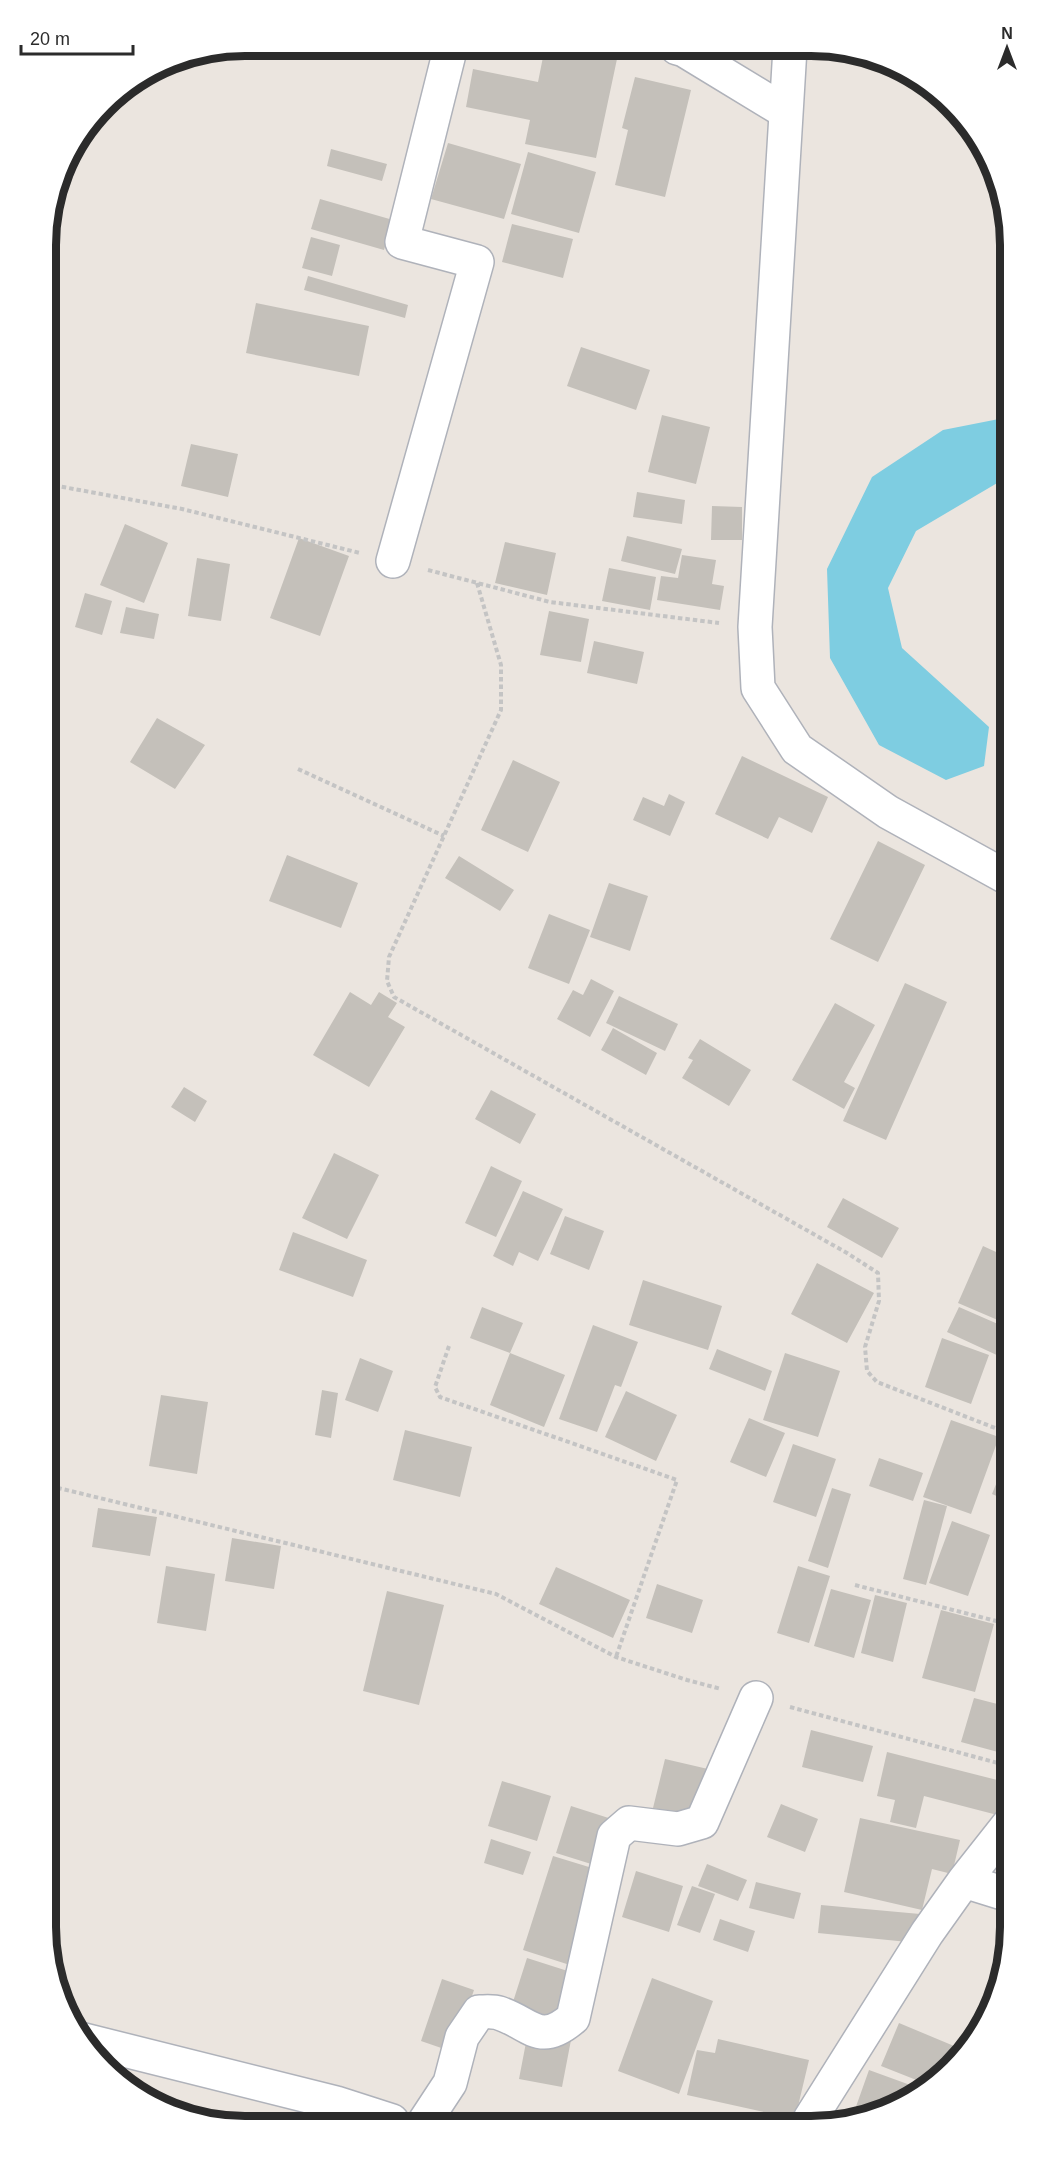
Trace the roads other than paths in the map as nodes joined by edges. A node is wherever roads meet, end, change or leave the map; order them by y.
1 (448, 56) edge
2 (694, 56) edge
3 (790, 56) edge
4 (786, 112) junction
5 (393, 561) dead end
6 (1000, 873) edge
7 (756, 1698) road end
8 (999, 1837) edge
9 (964, 1881) junction
10 (999, 1891) edge
11 (96, 2043) edge
12 (376, 2116) edge
13 (428, 2116) edge
14 (812, 2116) edge

1 - 5 street
2 - 4 street
3 - 4 street
4 - 6 street
7 - 13 street
8 - 9 street
9 - 10 street
9 - 14 street
11 - 12 street

